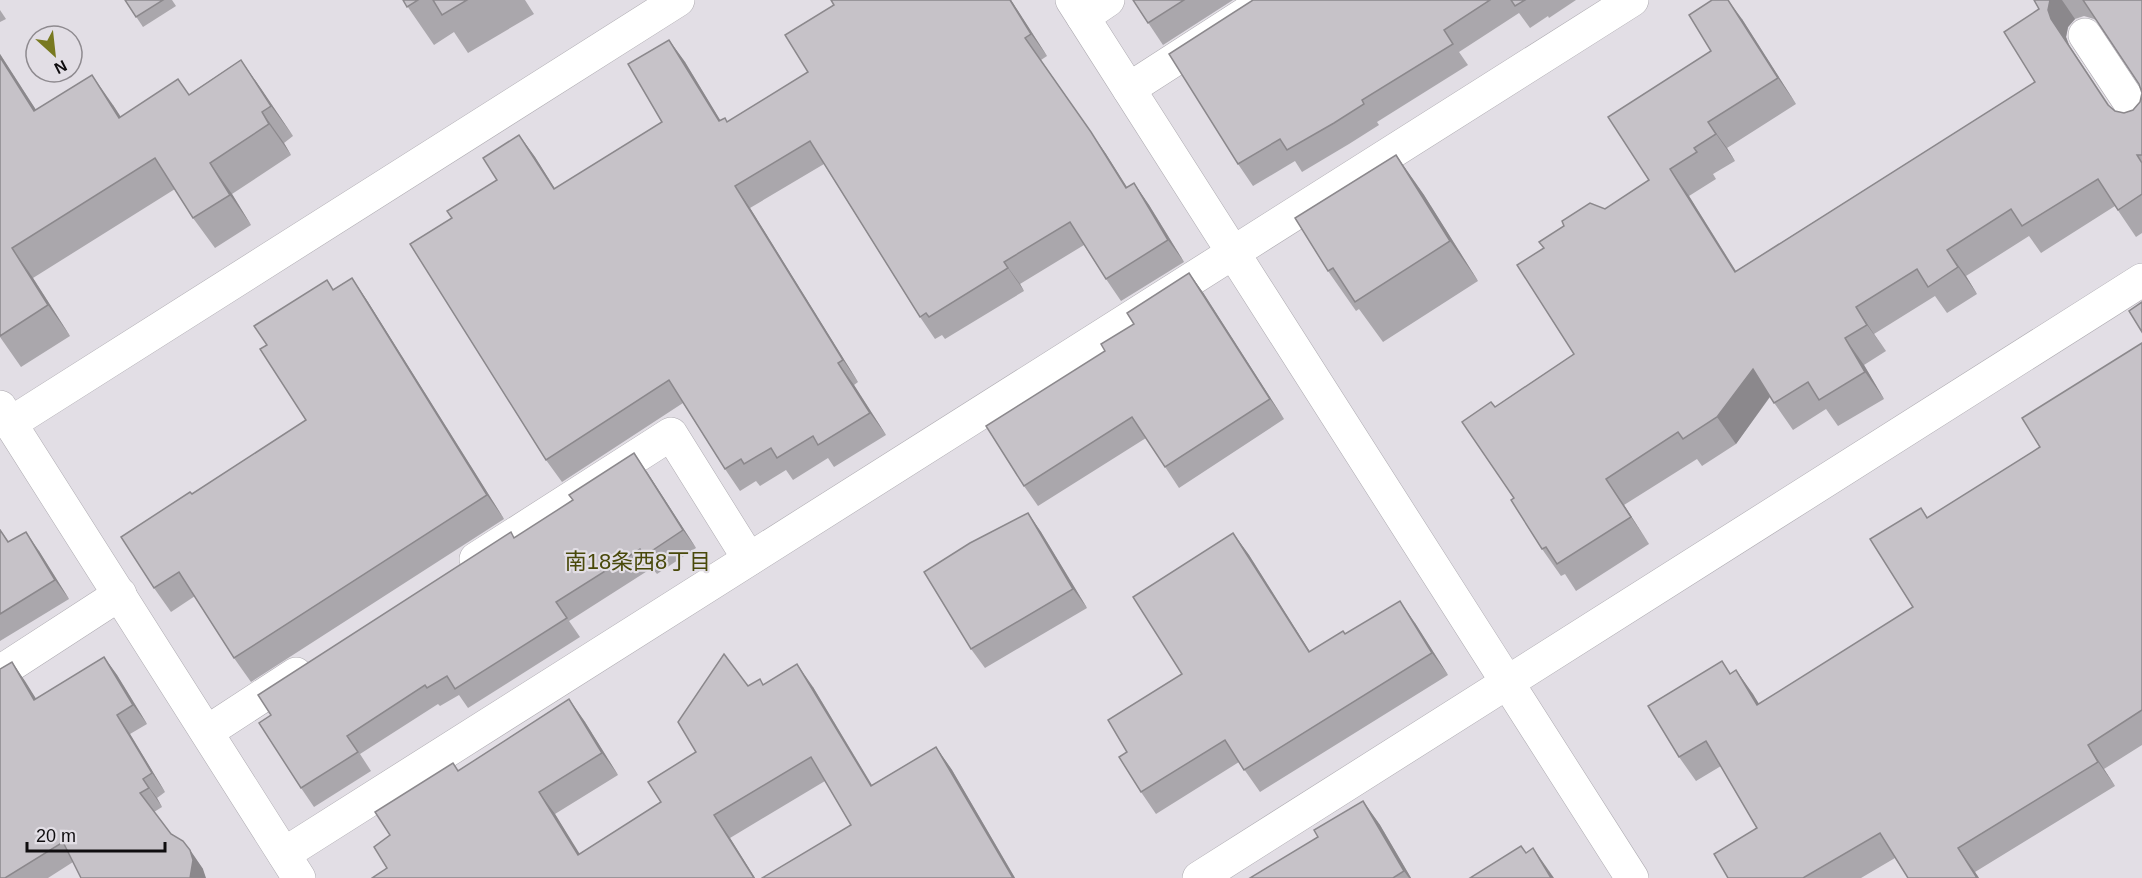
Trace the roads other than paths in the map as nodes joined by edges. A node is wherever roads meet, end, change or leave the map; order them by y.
1 (678, 0) edge
2 (1267, 0) edge
3 (1632, 0) edge
4 (1088, 6) edge
5 (2085, 35) edge
6 (1129, 89) junction
7 (2142, 121) edge
8 (1233, 252) junction
9 (2142, 280) edge
10 (5, 415) edge
11 (749, 559) junction
12 (449, 576) edge
13 (120, 594) junction
14 (318, 660) edge
15 (0, 672) edge
16 (1508, 682) junction
17 (207, 732) junction
18 (292, 866) edge
19 (1199, 878) edge
20 (1632, 878) edge

1 - 10 street
2 - 6 street
3 - 8 street
4 - 6 street
5 - 7 street
6 - 8 street
8 - 11 street
8 - 16 street
9 - 16 street
10 - 13 street
11 - 12 street
11 - 18 street
13 - 15 street
13 - 17 street
14 - 17 street
16 - 19 street
16 - 20 street
17 - 18 street

